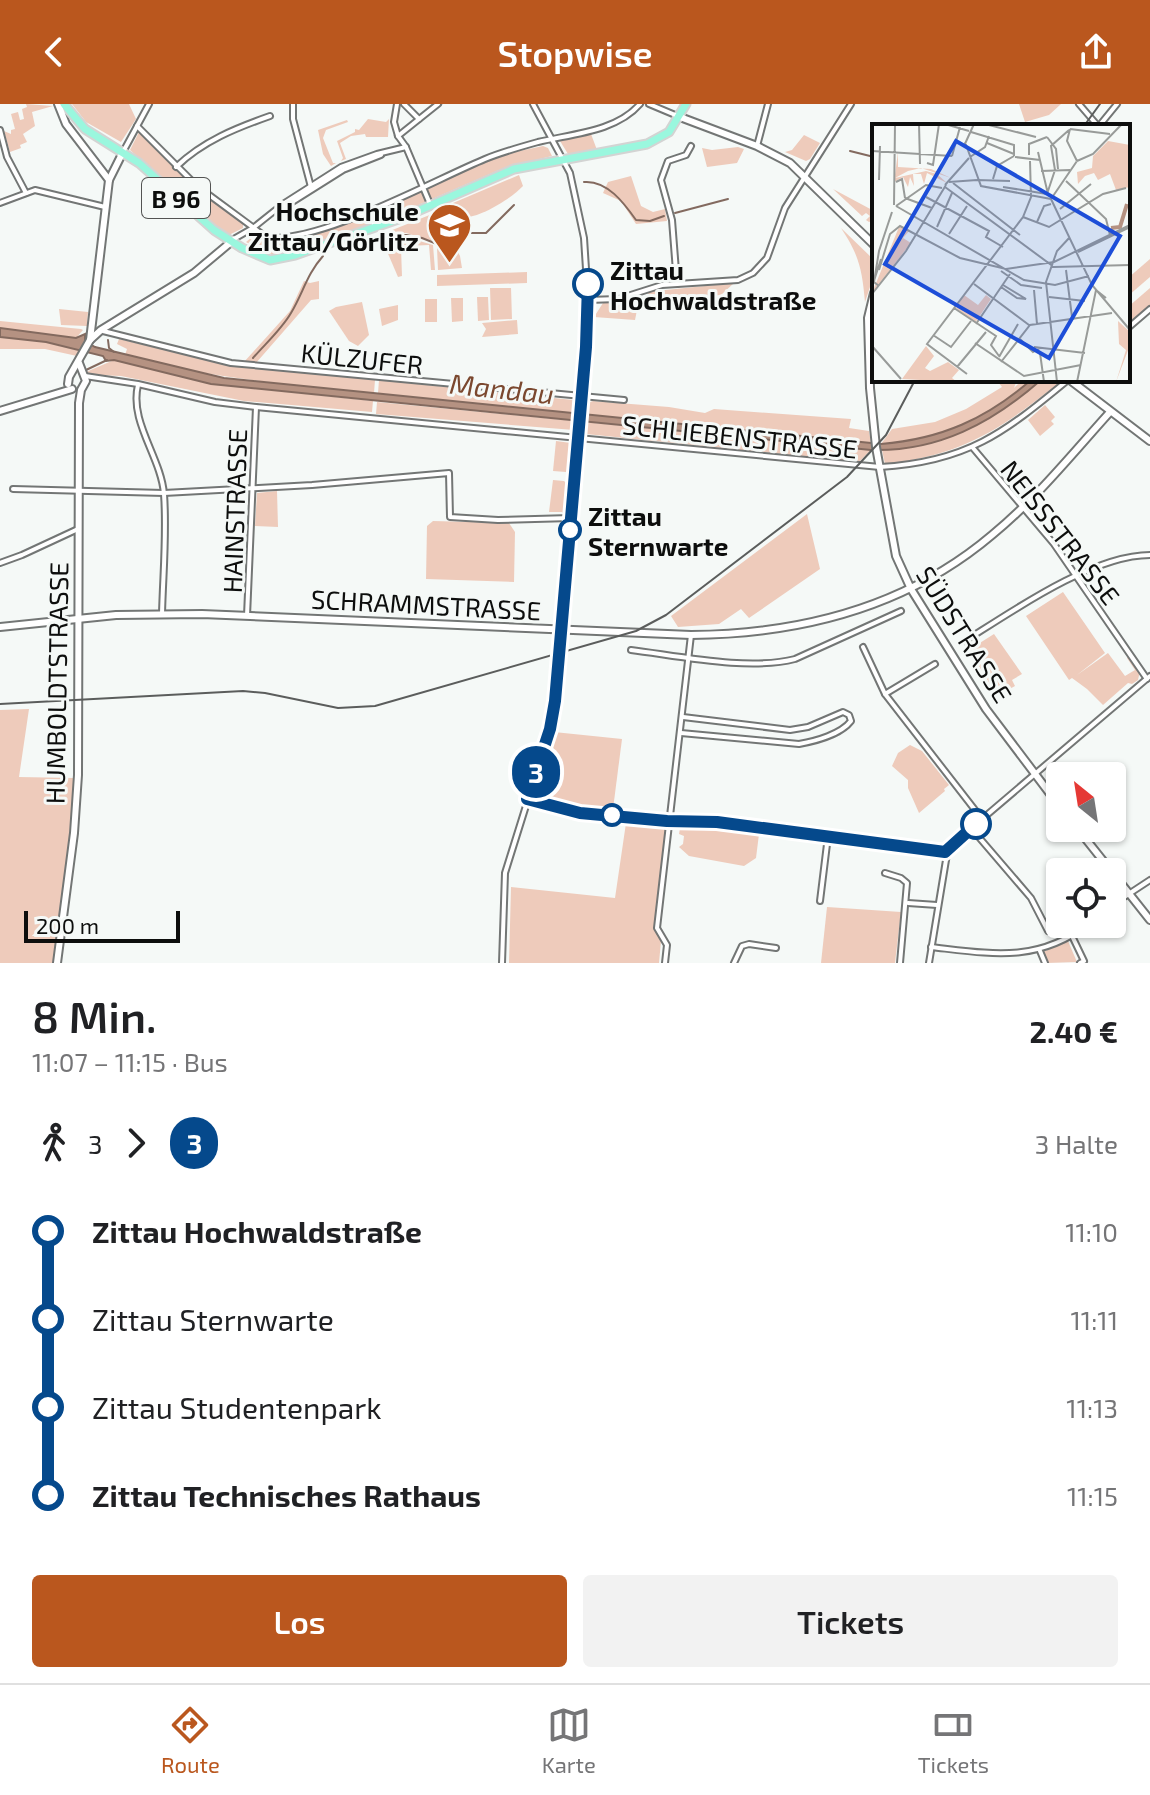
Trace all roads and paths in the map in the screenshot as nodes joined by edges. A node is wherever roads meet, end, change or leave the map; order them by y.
1 (61, 104) edge
2 (149, 104) edge
3 (293, 104) edge
4 (397, 104) edge
5 (404, 104) edge
6 (438, 104) edge
7 (533, 104) edge
8 (640, 104) edge
9 (649, 104) edge
10 (686, 104) edge
11 (768, 104) edge
12 (851, 104) edge
13 (1079, 104) edge
14 (1117, 104) edge
15 (270, 116) dead end
16 (680, 117) junction
17 (419, 119) junction
18 (1097, 124) edge
19 (1101, 124) edge
20 (137, 126) junction
21 (0, 130) edge
22 (398, 136) junction
23 (551, 139) junction
24 (691, 146) dead end
25 (757, 146) junction
26 (406, 147) junction
27 (393, 150) junction
28 (123, 152) junction
29 (565, 161) junction
30 (176, 167) junction
31 (805, 176) junction
32 (109, 180) junction
33 (423, 187) junction
34 (311, 188) junction
35 (26, 193) junction
36 (0, 203) edge
37 (431, 206) junction
38 (105, 207) junction
39 (369, 211) junction
40 (375, 228) junction
41 (252, 229) junction
42 (231, 242) junction
43 (872, 243) edge
44 (677, 284) junction
45 (588, 300) junction
46 (872, 301) edge
47 (1150, 309) edge
48 (1130, 326) edge
49 (93, 336) junction
50 (79, 363) junction
51 (73, 374) junction
52 (83, 375) junction
53 (100, 379) junction
54 (1067, 382) edge
55 (1072, 382) edge
56 (138, 384) junction
57 (76, 388) junction
58 (582, 397) junction
59 (624, 400) dead end
60 (256, 407) junction
61 (0, 411) edge
62 (1110, 412) junction
63 (578, 439) junction
64 (1150, 441) edge
65 (972, 448) junction
66 (880, 465) junction
67 (253, 488) junction
68 (13, 489) dead end
69 (77, 491) junction
70 (164, 493) junction
71 (1024, 506) junction
72 (571, 518) junction
73 (78, 529) junction
74 (1150, 555) edge
75 (0, 563) edge
76 (1076, 577) junction
77 (911, 589) junction
78 (901, 611) dead end
79 (162, 614) junction
80 (247, 616) junction
81 (78, 619) junction
82 (0, 627) edge
83 (561, 630) junction
84 (691, 635) junction
85 (965, 641) dead end
86 (863, 647) dead end
87 (631, 650) dead end
88 (690, 657) junction
89 (935, 664) dead end
90 (1148, 677) edge
91 (885, 694) junction
92 (683, 717) junction
93 (681, 733) junction
94 (1034, 774) junction
95 (1046, 789) edge
96 (527, 799) junction
97 (982, 819) junction
98 (670, 821) junction
99 (971, 828) junction
100 (828, 836) junction
101 (1088, 842) edge
102 (945, 852) junction
103 (1101, 858) edge
104 (885, 873) dead end
105 (1150, 880) edge
106 (1126, 890) edge
107 (1128, 893) junction
108 (820, 901) dead end
109 (907, 903) junction
110 (937, 905) junction
111 (1150, 920) edge
112 (1070, 938) edge
113 (1072, 938) edge
114 (1054, 945) junction
115 (931, 947) junction
116 (776, 948) dead end
117 (1040, 951) junction
118 (1083, 962) edge
119 (57, 963) edge
120 (502, 963) edge
121 (665, 963) edge
122 (734, 963) edge
123 (900, 963) edge
124 (929, 963) edge
125 (1045, 963) edge

1 - 28 main road, B 96
1 - 32 main road
2 - 20 street
3 - 34 street
4 - 22 street
5 - 17 street
6 - 17 street
7 - 23 street
8 - 23 street
9 - 16 street
10 - 16 main road, B 96
11 - 25 street
12 - 31 street
13 - 18 street
14 - 19 street
15 - 30 street
16 - 25 main road
16 - 29 main road, B 96
17 - 22 street
20 - 28 street
20 - 30 street
21 - 35 street
22 - 26 street
22 - 27 street
23 - 29 street
23 - 33 street
24 - 44 street
25 - 31 main road
26 - 27 street
26 - 33 street
27 - 34 street
28 - 32 main road
28 - 42 main road, B 96
29 - 37 main road, B 96
29 - 45 street
30 - 41 street
31 - 43 main road
31 - 44 street
32 - 38 main road
33 - 37 street
33 - 39 street
34 - 41 street
35 - 36 street
35 - 38 street
37 - 40 main road, B 96
38 - 49 main road
39 - 40 street
39 - 41 street
40 - 42 main road, B 96
41 - 42 street
42 - 49 main road
44 - 45 street
45 - 58 street
46 - 66 main road, SÜDSTRASSE
47 - 48 street
49 - 50 main road
49 - 58 street, KÜLZUFER
50 - 51 main road
50 - 52 main road, HUMBOLDTSTRASSE
51 - 52 main road
51 - 57 main road
52 - 53 street, SCHLIEBENSTRASSE
52 - 57 main road, HUMBOLDTSTRASSE
53 - 56 street, SCHLIEBENSTRASSE
53 - 57 street
54 - 65 street, SCHLIEBENSTRASSE
55 - 62 main road
56 - 60 street, SCHLIEBENSTRASSE
56 - 70 street
57 - 61 main road
57 - 69 main road, HUMBOLDTSTRASSE
58 - 59 street, KÜLZUFER
58 - 63 street
60 - 63 street, SCHLIEBENSTRASSE
60 - 67 street, HAINSTRASSE
62 - 64 main road
62 - 71 main road, SCHRAMMSTRASSE
63 - 66 street, SCHLIEBENSTRASSE
63 - 72 street
65 - 66 street, SCHLIEBENSTRASSE
65 - 71 street, NEISSSTRASSE
66 - 77 main road, SÜDSTRASSE
67 - 70 street
67 - 72 street
67 - 80 street, HAINSTRASSE
68 - 69 street
69 - 70 street
69 - 73 main road, HUMBOLDTSTRASSE
70 - 79 street
71 - 76 street, NEISSSTRASSE
71 - 77 main road, SCHRAMMSTRASSE
72 - 83 street
73 - 75 street
73 - 81 main road, HUMBOLDTSTRASSE
74 - 76 street
76 - 85 street
76 - 90 street, NEISSSTRASSE
77 - 84 main road, SCHRAMMSTRASSE
77 - 94 main road, SÜDSTRASSE
78 - 88 street
79 - 80 main road, SCHRAMMSTRASSE
79 - 81 main road, SCHRAMMSTRASSE
80 - 83 main road, SCHRAMMSTRASSE
81 - 82 main road, SCHRAMMSTRASSE
81 - 119 main road, HUMBOLDTSTRASSE
83 - 84 main road, SCHRAMMSTRASSE
83 - 96 street
84 - 88 street
86 - 91 street
87 - 88 street
88 - 92 street
89 - 91 street
90 - 94 street
91 - 97 street
92 - 93 street
92 - 93 street
93 - 98 street
94 - 95 main road, SÜDSTRASSE
94 - 97 street
96 - 98 street
96 - 120 street
97 - 99 street
98 - 100 street
98 - 121 street
99 - 102 street
99 - 114 street
100 - 102 street
100 - 108 street
101 - 103 main road
102 - 110 street
104 - 109 street
105 - 107 street
106 - 107 main road
107 - 111 main road
109 - 110 street
109 - 123 street
110 - 115 street
112 - 114 street
113 - 118 street
114 - 117 street
115 - 117 street
115 - 124 street
116 - 122 street
117 - 125 street

